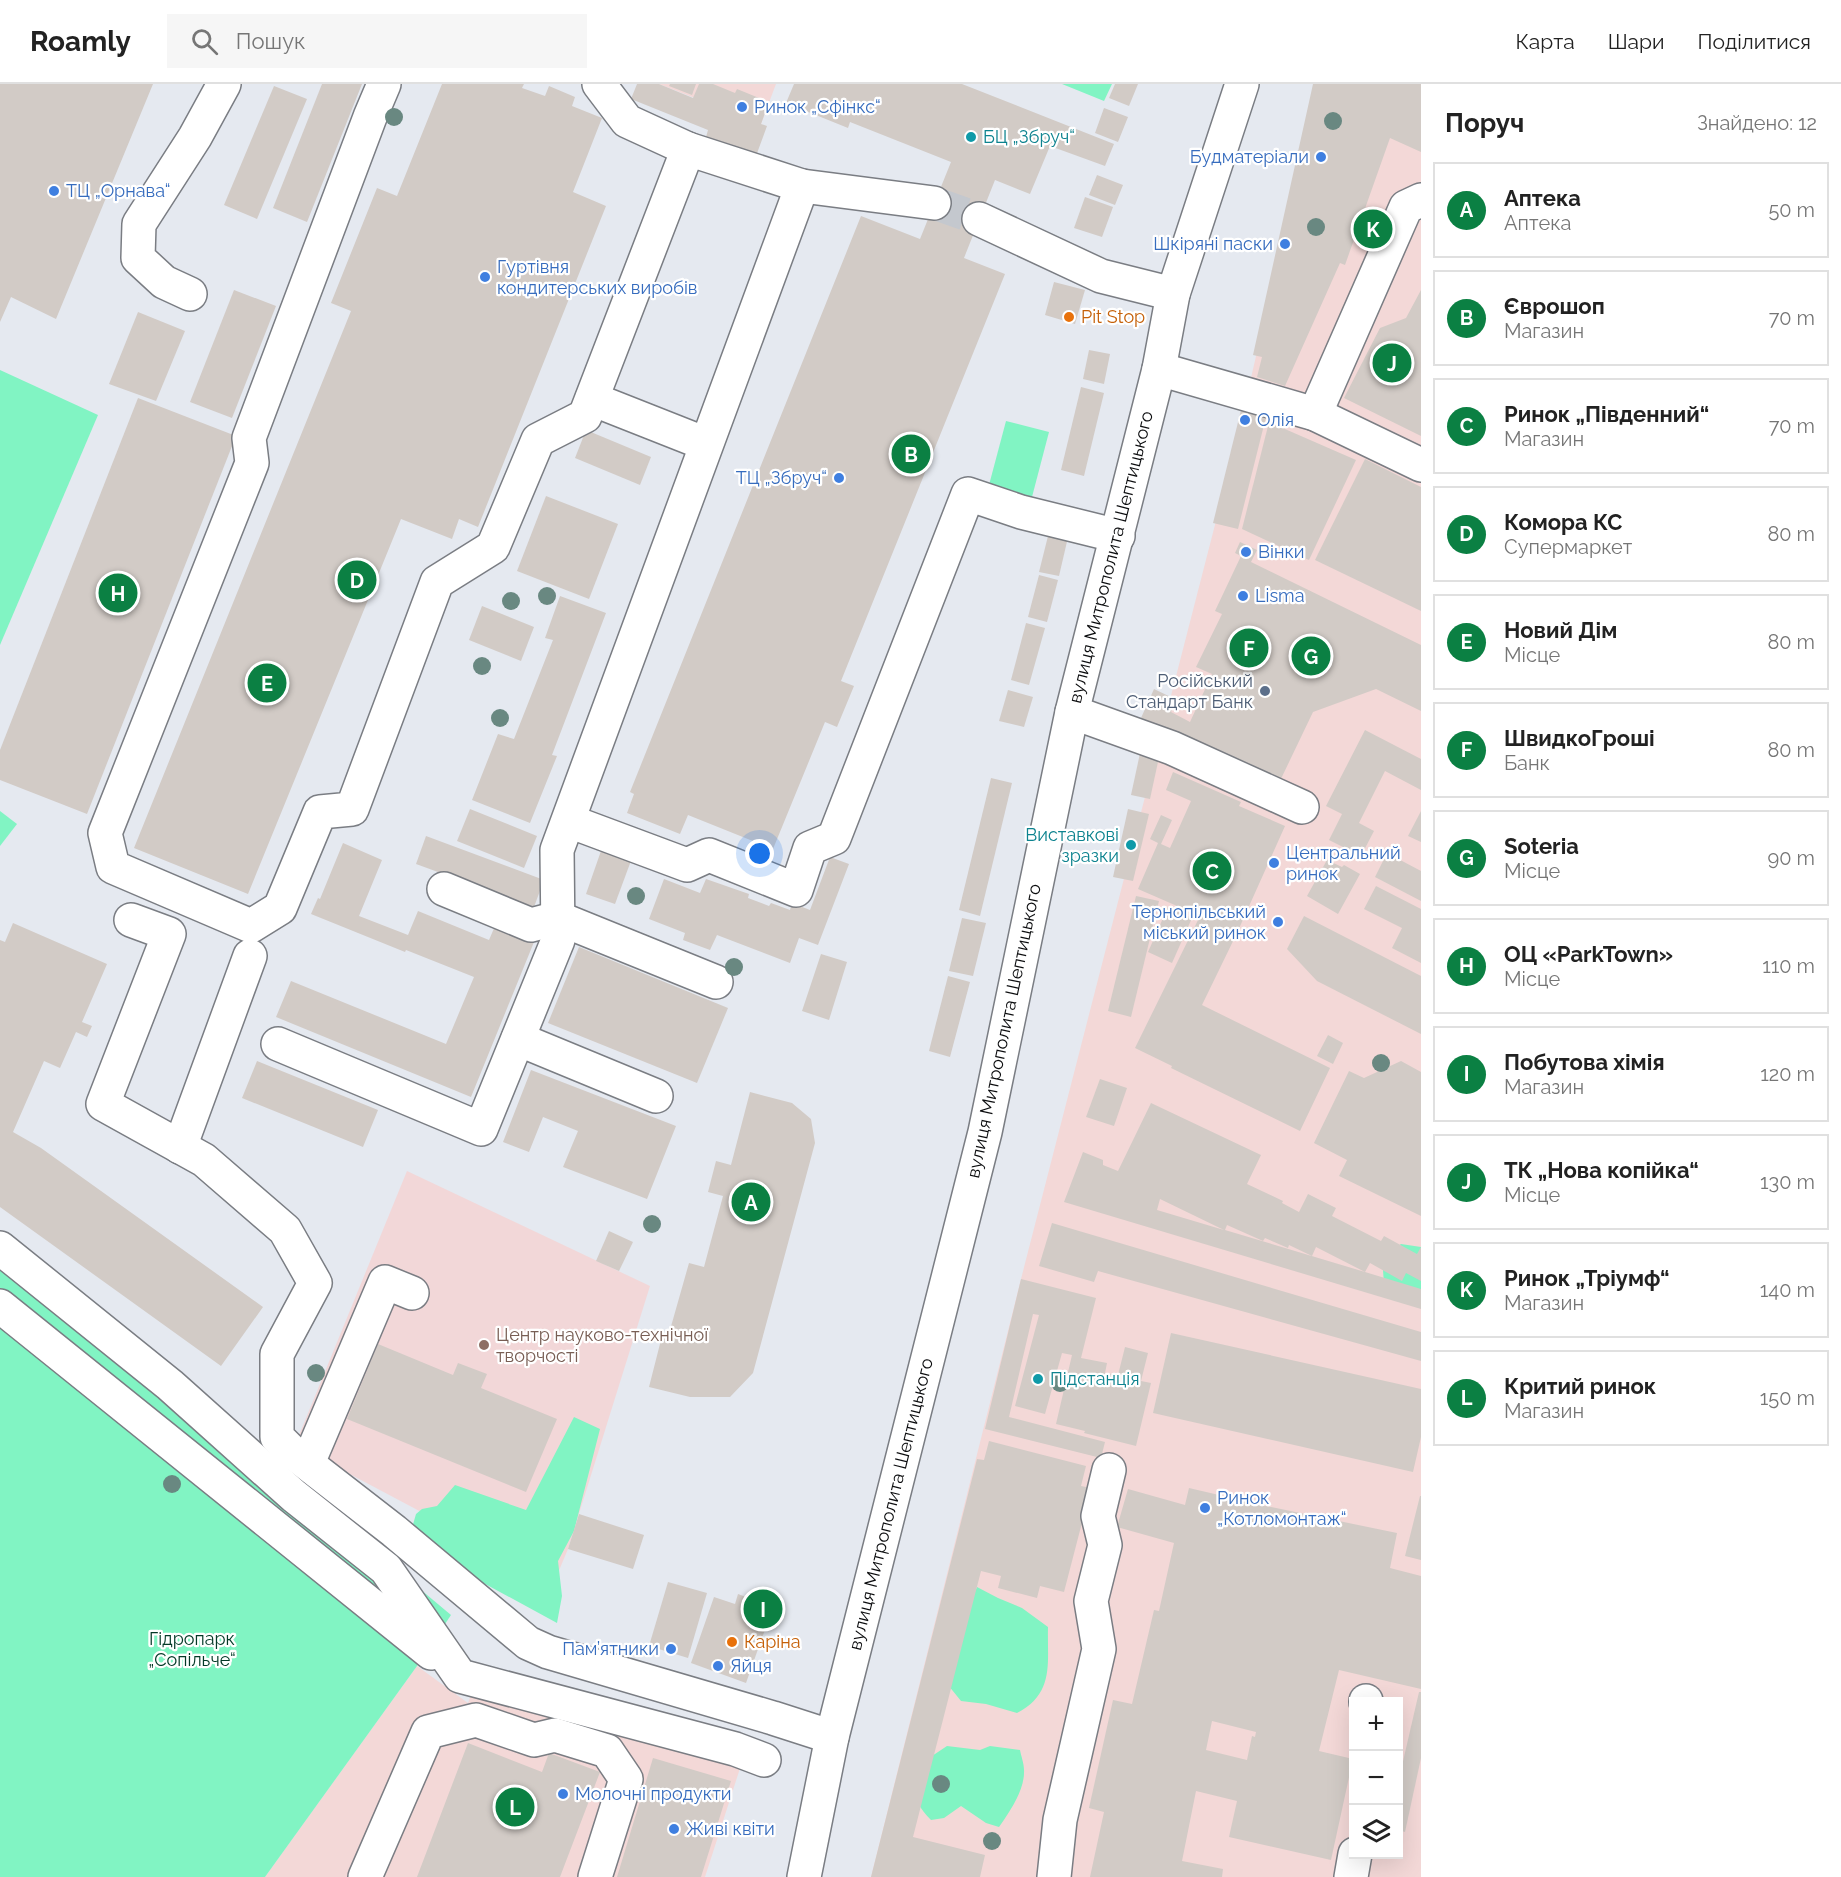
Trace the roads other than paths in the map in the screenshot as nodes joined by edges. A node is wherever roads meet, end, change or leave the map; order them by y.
1 (224, 84) edge
2 (384, 84) edge
3 (599, 84) edge
4 (1242, 84) edge
5 (688, 149) junction
6 (802, 186) junction
7 (1421, 200) edge
8 (934, 203) tunnel mouth
9 (979, 219) tunnel mouth
10 (190, 294) dead end
11 (1173, 294) junction
12 (1159, 369) junction
13 (592, 399) junction
14 (1315, 414) junction
15 (706, 444) junction
16 (1421, 465) edge
17 (1118, 536) junction
18 (1072, 712) junction
19 (1302, 807) dead end
20 (568, 821) junction
21 (444, 889) dead end
22 (558, 918) junction
23 (131, 920) dead end
24 (250, 956) dead end
25 (716, 982) dead end
26 (518, 1039) junction
27 (278, 1044) dead end
28 (656, 1096) dead end
29 (180, 1147) junction
30 (0, 1248) edge
31 (412, 1293) dead end
32 (0, 1306) edge
33 (308, 1463) junction
34 (1110, 1470) dead end
35 (460, 1676) junction
36 (832, 1737) junction
37 (764, 1760) dead end
38 (1354, 1859) edge
39 (365, 1877) edge
40 (595, 1877) edge
41 (804, 1877) edge
42 (1054, 1877) edge
43 (1351, 1877) edge

1 - 10 street
2 - 13 street
3 - 5 street
4 - 11 street, вулиця Митрополита Шептицького
5 - 6 street
5 - 13 street
6 - 8 street
6 - 15 street
7 - 14 street
9 - 11 street
11 - 12 street, вулиця Митрополита Шептицького
12 - 14 street
12 - 17 street, вулиця Митрополита Шептицького
13 - 15 street
14 - 16 street
15 - 20 street
17 - 18 street, вулиця Митрополита Шептицького
17 - 20 street
18 - 19 street
18 - 36 street, вулиця Митрополита Шептицького
20 - 22 street
21 - 22 street
22 - 25 street
22 - 26 street
23 - 29 street
24 - 29 street
26 - 27 street
26 - 28 street
29 - 33 street
30 - 35 street
31 - 33 street
32 - 35 street
33 - 36 street
34 - 42 street
35 - 37 street
36 - 41 street, вулиця Митрополита Шептицького
38 - 43 street
39 - 40 street

